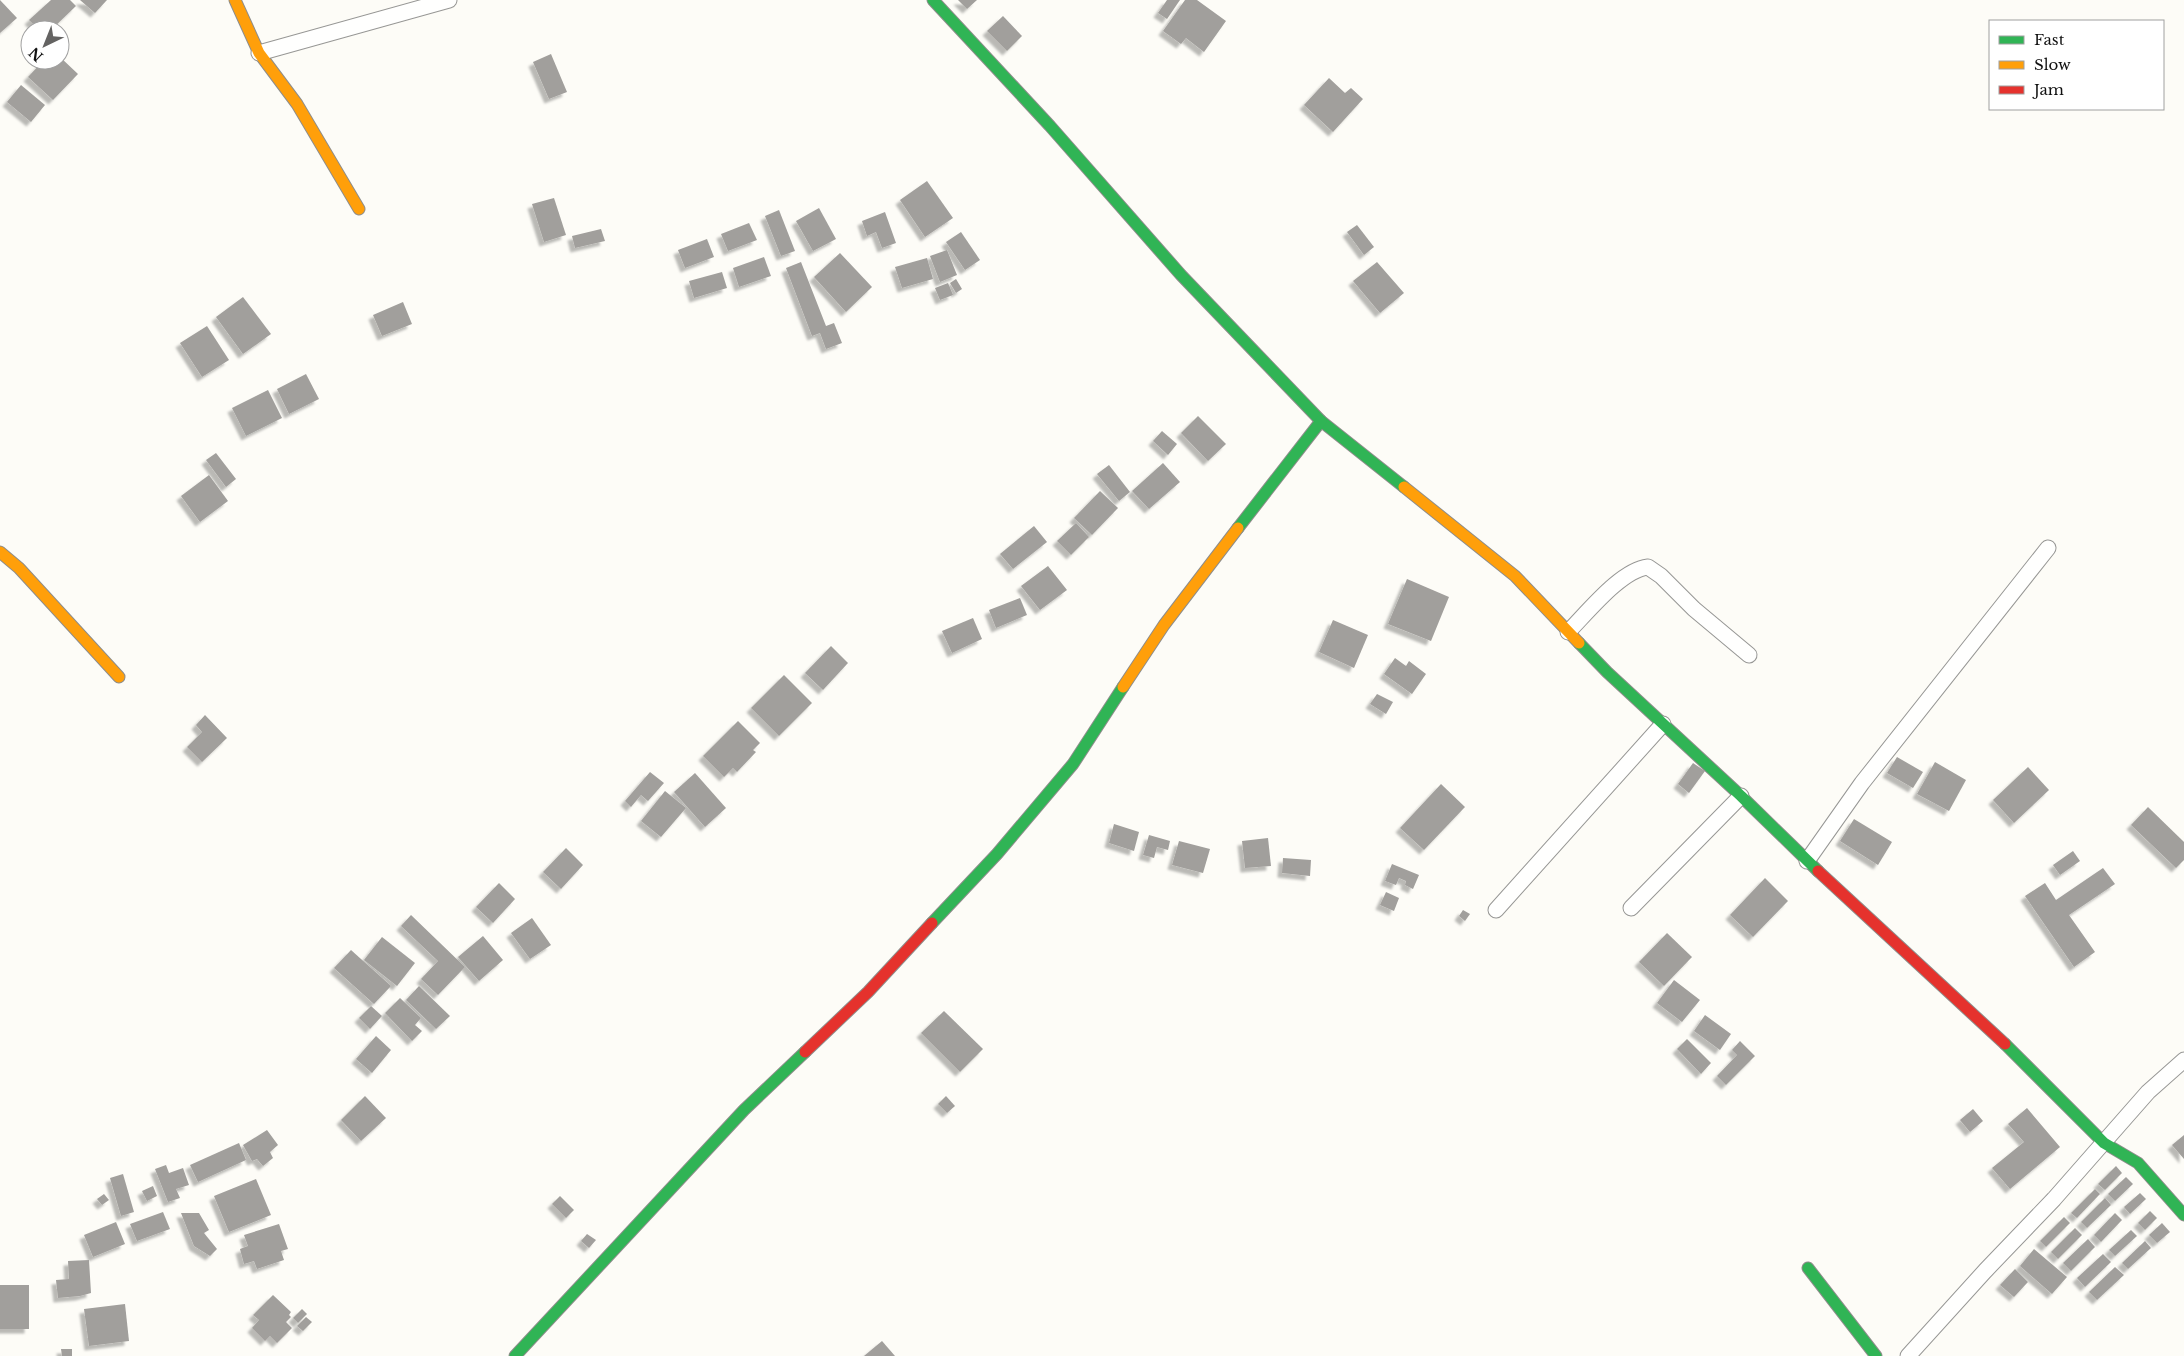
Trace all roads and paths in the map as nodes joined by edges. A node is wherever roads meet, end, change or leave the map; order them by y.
1 (235, 0) edge
2 (449, 0) edge
3 (933, 0) edge
4 (259, 53) junction
5 (359, 209) dead end
6 (1321, 421) junction
7 (2048, 548) dead end
8 (0, 552) edge
9 (1568, 632) junction
10 (1749, 655) dead end
11 (119, 677) dead end
12 (1663, 724) junction
13 (1741, 796) junction
14 (1807, 861) junction
15 (1631, 908) dead end
16 (1496, 910) dead end
17 (2184, 1060) edge
18 (2104, 1143) junction
19 (2184, 1215) edge
20 (1808, 1268) dead end
21 (516, 1356) edge
22 (1876, 1356) edge
23 (1908, 1356) edge

1 - 4 street
2 - 4 street
3 - 6 street
4 - 5 street
6 - 9 street
6 - 21 street
7 - 14 street
8 - 11 street
9 - 10 street
9 - 12 street
12 - 13 street
12 - 16 street
13 - 14 street
13 - 15 street
14 - 18 street
17 - 18 street
18 - 19 street
18 - 23 street
20 - 22 street

